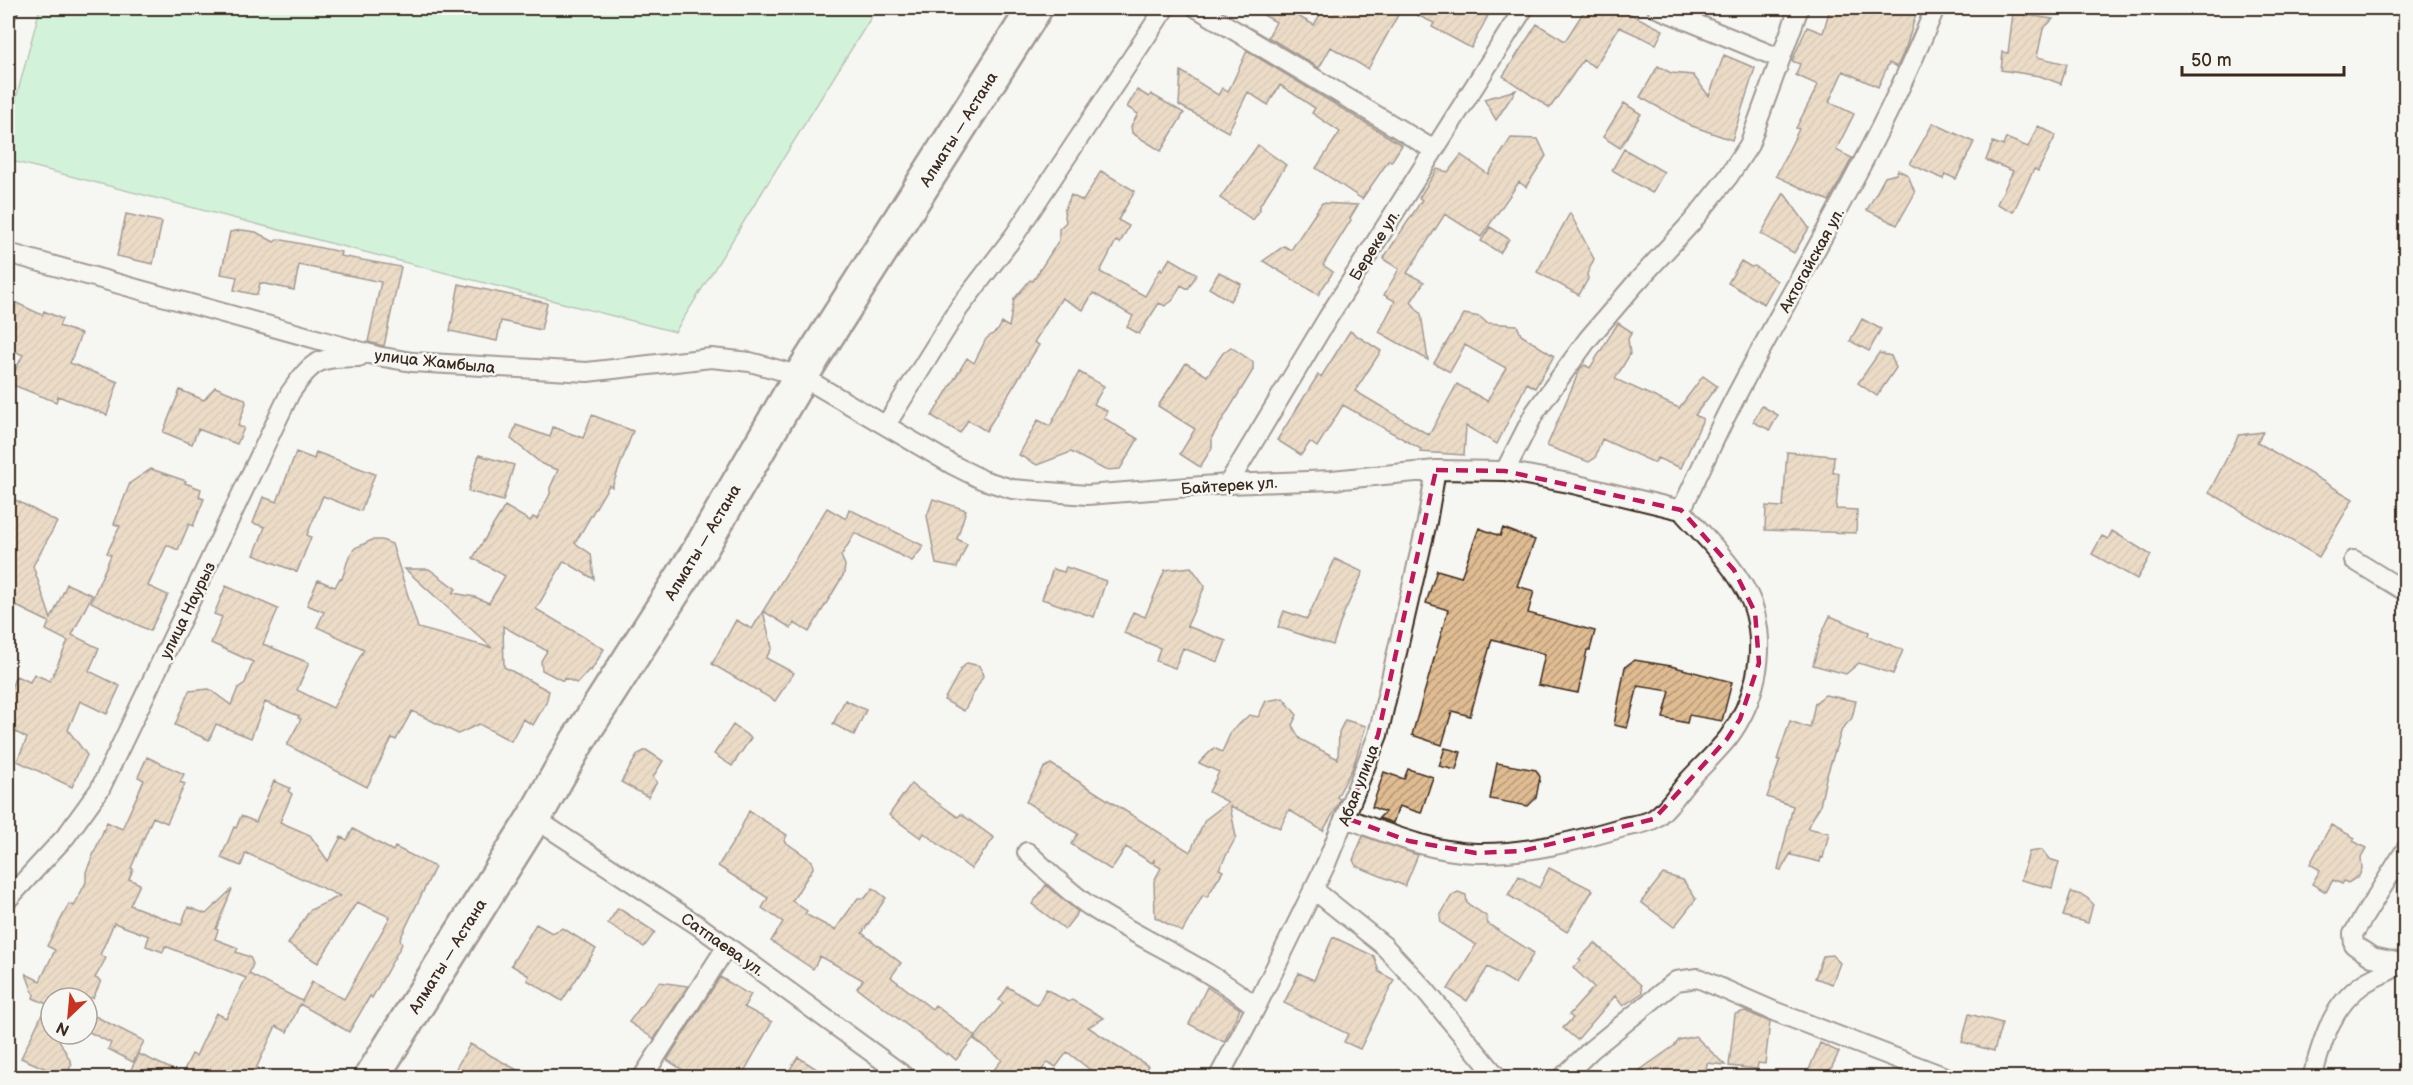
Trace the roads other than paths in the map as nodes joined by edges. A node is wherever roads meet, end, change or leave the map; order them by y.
1 (1035, 8) edge
2 (1165, 8) edge
3 (1197, 8) edge
4 (1524, 8) edge
5 (1657, 8) edge
6 (1799, 8) edge
7 (1935, 8) edge
8 (1779, 58) junction
9 (1434, 150) junction
10 (8, 253) edge
11 (377, 356) junction
12 (801, 376) junction
13 (886, 425) junction
14 (1436, 470) junction
15 (1505, 471) junction
16 (1228, 484) junction
17 (1682, 510) junction
18 (2354, 560) dead end
19 (2406, 592) edge
20 (534, 818) junction
21 (1346, 818) junction
22 (2406, 849) edge
23 (1028, 852) dead end
24 (1313, 889) junction
25 (8, 899) edge
26 (727, 946) junction
27 (2404, 962) edge
28 (1256, 1008) junction
29 (371, 1077) edge
30 (642, 1077) edge
31 (907, 1077) edge
32 (1218, 1077) edge
33 (1498, 1077) edge
34 (1562, 1077) edge
35 (1948, 1077) edge
36 (2312, 1077) edge

1 - 12 highway, Алматы — Астана
2 - 13 street
3 - 9 street
4 - 9 street, Береке ул.
5 - 8 street
6 - 8 street
7 - 17 street, Актогайская ул.
8 - 15 street
9 - 16 street, Береке ул.
10 - 11 street, улица Жамбыла
11 - 12 street, улица Жамбыла
11 - 25 street, улица Наурыз
12 - 13 street, Байтерек ул.
12 - 20 highway, Алматы — Астана
13 - 16 street, Байтерек ул.
14 - 15 street, Байтерек ул.
14 - 16 street, Байтерек ул.
14 - 21 street, Абая улица
15 - 17 street, Байтерек ул.
17 - 21 street
18 - 19 street
20 - 26 street, Сатпаева ул.
20 - 29 highway, Алматы — Астана
21 - 24 street, Абая улица
22 - 27 street
23 - 28 street
24 - 28 street, Абая улица
24 - 33 street
26 - 30 street
26 - 31 street, Сатпаева ул.
27 - 36 street
28 - 32 street, Абая улица
34 - 35 street

